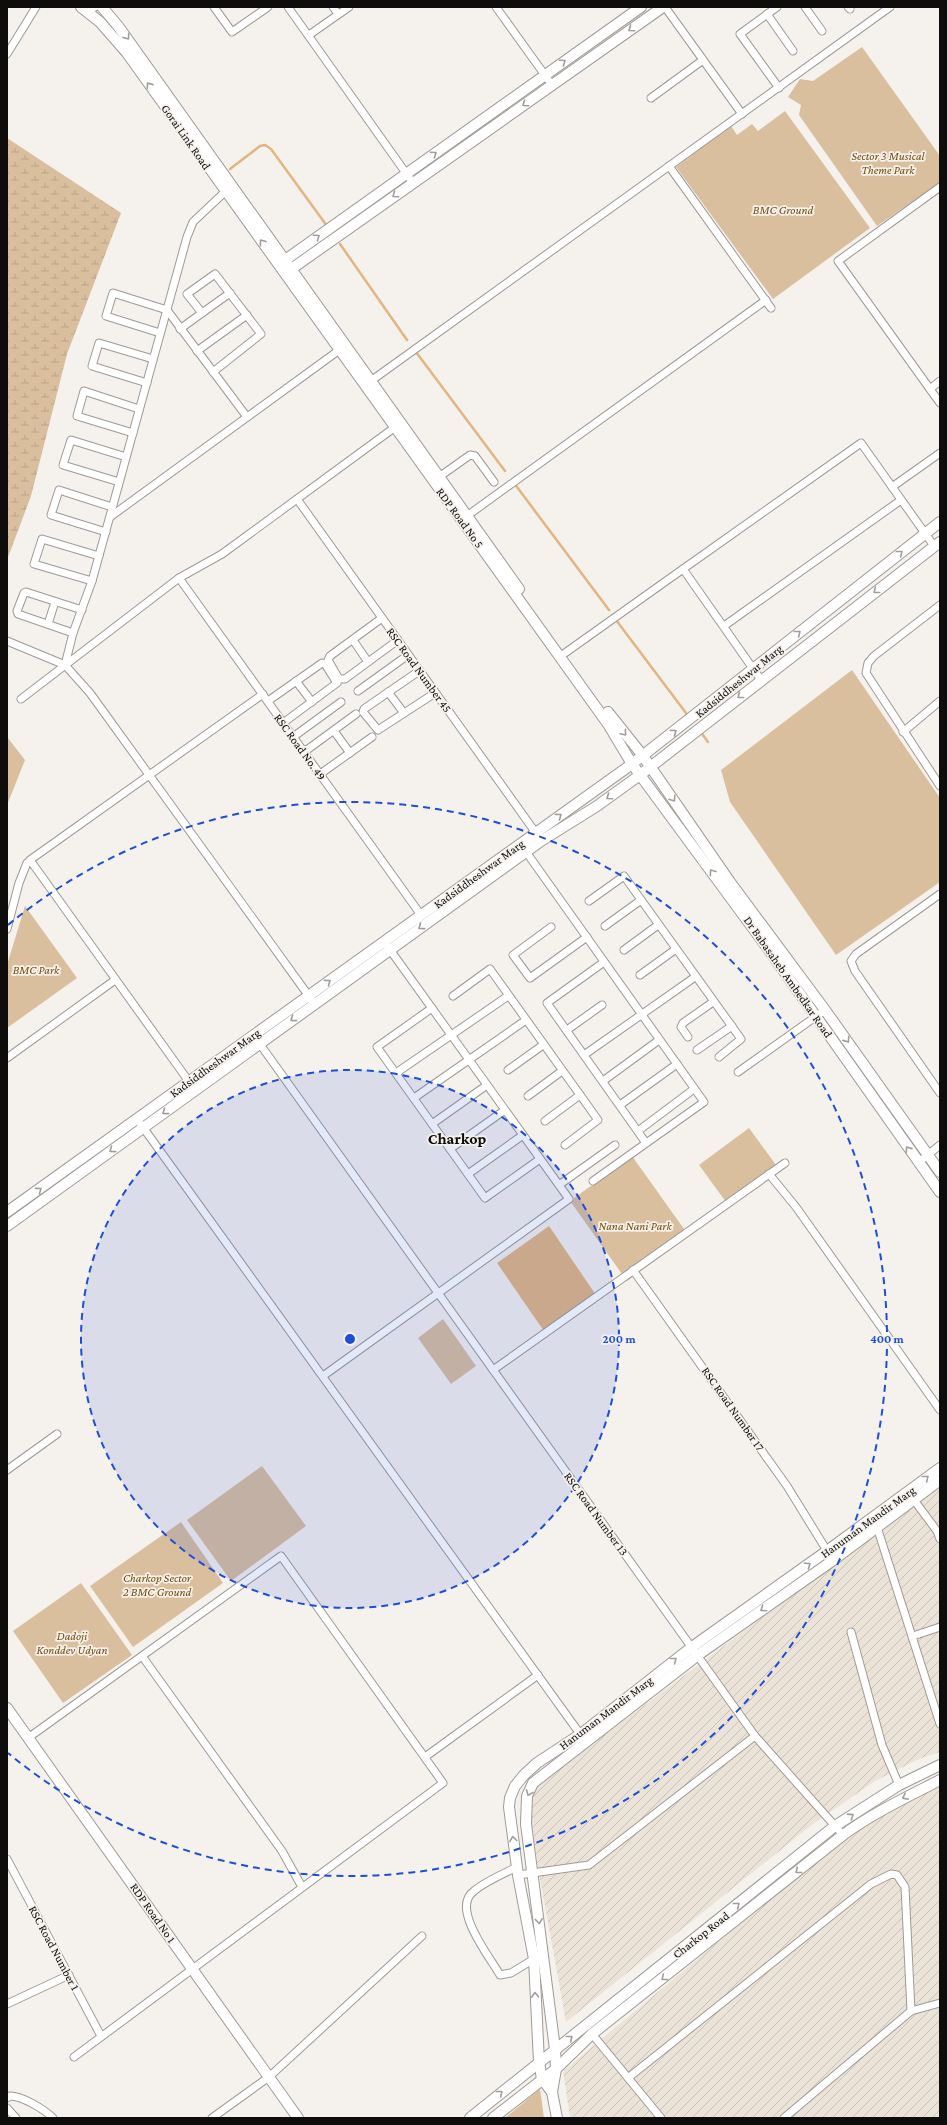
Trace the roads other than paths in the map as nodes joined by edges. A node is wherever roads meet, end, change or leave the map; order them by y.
1 (36, 7) edge
2 (102, 7) edge
3 (215, 7) edge
4 (268, 7) edge
5 (288, 7) edge
6 (333, 7) edge
7 (349, 7) edge
8 (496, 7) edge
9 (641, 7) edge
10 (777, 7) edge
11 (805, 7) edge
12 (890, 7) edge
13 (659, 8) edge
14 (88, 9) edge
15 (338, 14) junction
16 (767, 14) junction
17 (822, 31) dead end
18 (309, 35) junction
19 (793, 51) dead end
20 (7, 54) edge
21 (703, 60) junction
22 (544, 75) junction
23 (552, 85) junction
24 (778, 88) junction
25 (651, 98) dead end
26 (742, 114) junction
27 (184, 125) junction
28 (210, 153) junction
29 (202, 160) junction
30 (669, 166) junction
31 (407, 173) junction
32 (413, 183) junction
33 (233, 185) junction
34 (940, 187) edge
35 (224, 191) junction
36 (285, 267) junction
37 (230, 293) junction
38 (766, 300) junction
39 (772, 308) dead end
40 (167, 310) junction
41 (202, 313) junction
42 (247, 315) junction
43 (180, 329) junction
44 (160, 333) junction
45 (343, 348) junction
46 (197, 351) junction
47 (153, 359) junction
48 (212, 372) junction
49 (940, 381) edge
50 (146, 383) junction
51 (368, 384) junction
52 (930, 389) junction
53 (940, 403) edge
54 (139, 408) junction
55 (247, 418) junction
56 (399, 425) junction
57 (133, 433) junction
58 (940, 453) edge
59 (123, 456) dead end
60 (439, 477) junction
61 (116, 481) dead end
62 (494, 482) dead end
63 (892, 487) junction
64 (297, 499) junction
65 (901, 500) junction
66 (112, 507) junction
67 (110, 517) junction
68 (464, 518) junction
69 (940, 522) edge
70 (106, 532) junction
71 (924, 534) junction
72 (937, 544) edge
73 (99, 556) junction
74 (684, 569) junction
75 (179, 578) junction
76 (92, 581) junction
77 (56, 602) junction
78 (940, 604) edge
79 (82, 610) junction
80 (382, 618) junction
81 (48, 624) junction
82 (724, 626) junction
83 (73, 633) junction
84 (353, 640) junction
85 (398, 640) junction
86 (7, 641) edge
87 (565, 653) junction
88 (408, 656) junction
89 (368, 662) junction
90 (65, 665) junction
91 (753, 668) junction
92 (419, 671) junction
93 (761, 680) junction
94 (296, 681) junction
95 (358, 691) dead end
96 (388, 692) junction
97 (435, 693) junction
98 (263, 694) junction
99 (22, 699) dead end
100 (268, 701) junction
101 (940, 701) edge
102 (312, 702) junction
103 (341, 702) dead end
104 (356, 714) dead end
105 (404, 714) junction
106 (283, 723) junction
107 (334, 731) junction
108 (903, 732) junction
109 (293, 737) junction
110 (372, 737) dead end
111 (304, 752) junction
112 (350, 753) junction
113 (643, 756) junction
114 (632, 764) junction
115 (651, 766) junction
116 (323, 772) dead end
117 (640, 775) junction
118 (150, 776) junction
119 (940, 786) edge
120 (678, 817) junction
121 (538, 837) junction
122 (523, 848) junction
123 (26, 863) dead end
124 (940, 894) edge
125 (641, 900) junction
126 (589, 901) dead end
127 (421, 915) junction
128 (605, 926) dead end
129 (658, 926) junction
130 (551, 927) dead end
131 (7, 929) edge
132 (587, 937) junction
133 (387, 946) junction
134 (773, 947) junction
135 (624, 950) dead end
136 (676, 950) junction
137 (604, 962) junction
138 (640, 975) dead end
139 (695, 977) junction
140 (115, 980) junction
141 (453, 996) dead end
142 (508, 996) junction
143 (312, 1000) junction
144 (713, 1002) junction
145 (602, 1005) dead end
146 (432, 1008) junction
147 (825, 1010) junction
148 (641, 1014) junction
149 (816, 1016) junction
150 (526, 1020) junction
151 (732, 1026) junction
152 (567, 1030) junction
153 (451, 1035) junction
154 (688, 1037) dead end
155 (256, 1040) junction
156 (659, 1040) junction
157 (543, 1045) junction
158 (697, 1050) dead end
159 (584, 1055) junction
160 (719, 1057) dead end
161 (7, 1058) edge
162 (470, 1061) junction
163 (677, 1064) junction
164 (508, 1070) dead end
165 (562, 1071) junction
166 (738, 1072) dead end
167 (396, 1073) junction
168 (603, 1081) junction
169 (487, 1085) junction
170 (192, 1086) junction
171 (694, 1089) junction
172 (940, 1093) edge
173 (580, 1095) junction
174 (528, 1096) dead end
175 (414, 1098) junction
176 (620, 1105) junction
177 (505, 1110) junction
178 (545, 1120) dead end
179 (140, 1123) junction
180 (432, 1124) junction
181 (638, 1130) junction
182 (522, 1134) junction
183 (646, 1143) junction
184 (565, 1145) dead end
185 (615, 1145) dead end
186 (940, 1145) edge
187 (450, 1149) junction
188 (927, 1156) junction
189 (540, 1159) junction
190 (785, 1163) dead end
191 (918, 1163) junction
192 (940, 1172) edge
193 (468, 1174) junction
194 (769, 1174) junction
195 (593, 1181) dead end
196 (559, 1185) junction
197 (940, 1192) edge
198 (7, 1212) edge
199 (7, 1226) edge
200 (633, 1270) junction
201 (438, 1293) junction
202 (493, 1370) junction
203 (323, 1376) junction
204 (940, 1410) edge
205 (57, 1434) dead end
206 (940, 1468) edge
207 (7, 1470) edge
208 (940, 1480) edge
209 (911, 1496) junction
210 (875, 1522) junction
211 (940, 1539) edge
212 (830, 1556) junction
213 (940, 1627) edge
214 (851, 1632) dead end
215 (913, 1636) junction
216 (695, 1651) junction
217 (142, 1656) junction
218 (538, 1675) junction
219 (7, 1709) edge
220 (940, 1724) edge
221 (755, 1736) junction
222 (28, 1738) junction
223 (583, 1738) junction
224 (424, 1757) junction
225 (940, 1765) edge
226 (940, 1780) edge
227 (899, 1785) junction
228 (836, 1826) junction
229 (843, 1835) junction
230 (7, 1859) edge
231 (518, 1871) junction
232 (532, 1873) junction
233 (302, 1887) junction
234 (422, 1936) dead end
235 (534, 1959) junction
236 (192, 1968) junction
237 (68, 1975) junction
238 (940, 2003) edge
239 (7, 2004) edge
240 (911, 2011) junction
241 (592, 2034) junction
242 (101, 2036) junction
243 (555, 2049) junction
244 (74, 2057) dead end
245 (538, 2062) junction
246 (556, 2069) junction
247 (269, 2077) junction
248 (628, 2078) junction
249 (542, 2079) junction
250 (552, 2092) junction
251 (7, 2098) edge
252 (7, 2108) edge
253 (16, 2118) edge
254 (53, 2118) edge
255 (212, 2118) edge
256 (298, 2118) edge
257 (470, 2118) edge
258 (493, 2118) edge
259 (557, 2118) edge
260 (661, 2118) edge
261 (784, 2118) edge

1 - 20 street
2 -> 27 street, Gorai Link Road
3 - 4 street
5 - 18 street
6 - 15 street
7 - 15 street
8 - 22 street
22 -> 9 street
10 - 16 street
11 - 17 street
12 - 24 street
13 - 21 street
13 -> 23 street
27 -> 14 street, Gorai Link Road
15 - 18 street
16 - 19 street
16 - 24 street
18 - 31 street
21 - 25 street
21 - 26 street
22 - 23 street
31 -> 22 street
23 -> 32 street
24 - 26 street
26 - 30 street
27 - 28 street, Gorai Link Road
27 - 29 street, Gorai Link Road
28 - 29 street
28 - 33 street, Gorai Link Road
29 - 35 street, Gorai Link Road
30 - 38 street
30 - 51 street
31 - 32 street
36 -> 31 street
32 -> 36 street
33 - 35 street
33 - 36 street, Gorai Link Road
34 - 52 street
36 -> 35 street, Gorai Link Road
35 - 40 street
36 - 45 street, RDP Road No 5
37 - 41 street
37 - 41 street
37 - 42 street
38 - 39 street
38 - 68 street
40 - 43 street
40 - 44 street
40 - 44 street
41 - 43 street
42 - 46 street
42 - 48 street
43 - 46 street
44 - 47 street
45 - 51 street, RDP Road No 5
45 - 55 street
46 - 48 street
47 - 50 street
47 - 50 street
48 - 55 street
49 - 52 street
50 - 54 street
51 - 56 street, RDP Road No 5
52 - 53 street
54 - 57 street
54 - 57 street
55 - 67 street
56 - 60 street, RDP Road No 5
56 - 64 street
56 - 68 street, RDP Road No 5
57 - 66 street
58 - 63 street
59 - 61 street
60 - 62 street
60 - 68 street, RDP Road No 5
63 - 65 street
63 - 74 street
64 - 75 street
64 - 80 street, RSC Road Number 45
65 - 71 street
65 - 82 street
66 - 67 street
66 - 70 street
67 - 70 street
68 - 87 street, RDP Road No 5
68 - 114 street, RDP Road No 5
69 - 71 street, Kadsiddheshwar Marg
70 - 73 street
71 - 72 street
91 -> 71 street, Kadsiddheshwar Marg
72 -> 93 street, Kadsiddheshwar Marg
73 - 76 street
73 - 76 street
74 - 82 street
74 - 87 street
75 - 90 street
75 - 98 street, RSC Road No. 49
76 - 79 street
77 - 79 street
77 - 81 street
77 - 81 street
78 - 108 street
79 - 83 street
80 - 84 street
80 - 85 street, RSC Road Number 45
81 - 83 street
82 - 91 street
83 - 90 street
84 - 89 street
84 - 89 street
85 - 88 street, RSC Road Number 45
85 - 89 street
86 - 90 street
87 -> 113 street, RDP Road No 5
88 - 92 street, RSC Road Number 45
88 - 95 street
90 - 99 street
90 - 118 street
91 - 93 street
113 -> 91 street, Kadsiddheshwar Marg
92 - 96 street
92 - 97 street, RSC Road Number 45
93 -> 115 street, Kadsiddheshwar Marg
94 - 100 street
94 - 102 street
94 - 102 street
96 - 105 street
96 - 105 street
97 - 105 street
97 - 121 street, RSC Road Number 45
98 - 100 street, RSC Road No. 49
98 - 118 street
100 - 106 street, RSC Road No. 49
101 - 108 street
102 - 106 street
103 - 109 street
104 - 107 street
106 - 109 street, RSC Road No. 49
107 - 111 street
107 - 112 street
108 - 119 street
109 - 111 street, RSC Road No. 49
110 - 112 street
111 - 127 street, RSC Road No. 49
112 - 116 street
113 - 114 street, Kadsiddheshwar Marg
113 - 115 street, Dr Babasaheb Ambedkar Road
114 - 117 street, Dr Babasaheb Ambedkar Road
121 -> 114 street, Kadsiddheshwar Marg
115 - 117 street, Kadsiddheshwar Marg
115 -> 120 street, Dr Babasaheb Ambedkar Road
117 - 120 street, Dr Babasaheb Ambedkar Road
117 -> 121 street, Kadsiddheshwar Marg
118 - 140 street
118 - 143 street
120 - 134 street, Dr Babasaheb Ambedkar Road
121 - 122 street, Kadsiddheshwar Marg
122 - 127 street, Kadsiddheshwar Marg
122 - 132 street
122 -> 133 street, Kadsiddheshwar Marg
123 - 131 street
124 - 172 street
125 - 126 street
125 - 128 street
125 - 129 street
127 - 133 street, Kadsiddheshwar Marg
129 - 135 street
129 - 136 street
130 - 132 street
132 - 137 street
133 - 143 street, Kadsiddheshwar Marg
133 - 146 street
134 - 147 street, Dr Babasaheb Ambedkar Road
134 - 149 street, Dr Babasaheb Ambedkar Road
136 - 138 street
136 - 139 street
137 - 148 street
137 - 152 street
139 - 144 street
139 - 148 street
140 - 161 street
140 - 170 street
141 - 142 street
142 - 150 street
142 - 153 street
143 - 155 street, Kadsiddheshwar Marg
144 - 151 street
144 - 154 street
145 - 152 street
146 - 153 street
146 - 167 street
147 - 149 street
147 -> 188 street, Dr Babasaheb Ambedkar Road
148 - 156 street
148 - 159 street
149 - 166 street
191 -> 149 street, Dr Babasaheb Ambedkar Road
150 - 157 street
150 - 162 street
151 - 158 street
151 - 160 street
152 - 159 street
153 - 162 street
153 - 167 street
155 - 170 street, Kadsiddheshwar Marg
155 - 201 street, RSC Road Number 13
156 - 163 street
156 - 168 street
157 - 164 street
157 - 165 street
159 - 168 street
162 - 169 street
162 - 175 street
163 - 171 street
163 - 176 street
165 - 173 street
165 - 174 street
167 - 175 street
168 - 176 street
169 - 177 street
169 - 180 street
170 - 179 street, Kadsiddheshwar Marg
171 - 181 street
171 - 183 street
173 - 178 street
173 - 184 street
175 - 180 street
176 - 181 street
177 - 182 street
177 - 187 street
198 -> 179 street, Kadsiddheshwar Marg
179 -> 199 street, Kadsiddheshwar Marg
179 - 203 street
180 - 187 street
181 - 183 street
182 - 189 street
182 - 193 street
183 - 195 street
185 - 196 street
186 - 188 street
187 - 193 street
188 - 191 street
188 - 192 street, Dr Babasaheb Ambedkar Road
189 - 193 street
189 - 196 street
190 - 194 street
191 - 197 street, Dr Babasaheb Ambedkar Road
194 - 200 street
194 - 204 street
196 - 201 street
200 - 202 street
200 - 212 street, RSC Road Number 17
201 - 202 street, RSC Road Number 13
201 - 203 street
202 - 216 street, RSC Road Number 13
203 - 218 street
205 - 207 street
209 -> 206 street, Hanuman Mandir Marg
208 - 209 street
209 - 210 street, Hanuman Mandir Marg
209 - 211 street
210 - 212 street, Hanuman Mandir Marg
210 - 215 street
212 - 216 street, Hanuman Mandir Marg
213 - 215 street
214 - 227 street
215 - 220 street
216 - 221 street, RSC Road Number 13
216 - 223 street, Hanuman Mandir Marg
217 - 222 street
217 - 224 street
217 - 233 street
218 - 223 street
218 - 224 street
219 - 222 street, RDP Road No 1
221 - 228 street, RSC Road Number 13
221 - 232 street
222 - 236 street, RDP Road No 1
231 -> 223 street, Hanuman Mandir Marg
223 -> 232 street
224 - 233 street
225 - 227 street, Charkop Road
226 -> 229 street, Charkop Road
228 -> 227 street, Charkop Road
228 - 229 street, RSC Road Number 13
243 -> 228 street, Charkop Road
229 -> 241 street, Charkop Road
230 - 237 street, RSC Road Number 1
231 - 232 street
231 - 235 street, Hanuman Mandir Marg
231 - 235 street
232 -> 243 street
233 - 236 street
234 - 247 street
245 -> 235 street, Hanuman Mandir Marg
236 - 242 street
236 - 247 street, RDP Road No 1
237 - 239 street
237 - 242 street, RSC Road Number 1
238 - 240 street
240 - 248 street
240 - 261 street
241 - 246 street, Charkop Road
241 - 248 street
242 - 244 street
243 - 245 street, Charkop Road
243 - 246 street
245 - 249 street, Hanuman Mandir Marg
257 -> 245 street, Charkop Road
246 - 249 street, Charkop Road
246 - 250 street
247 - 255 street
247 - 256 street, RDP Road No 1
248 - 260 street
249 - 250 street
249 - 258 street, Charkop Road
250 - 259 street
251 - 254 street
252 - 253 street

